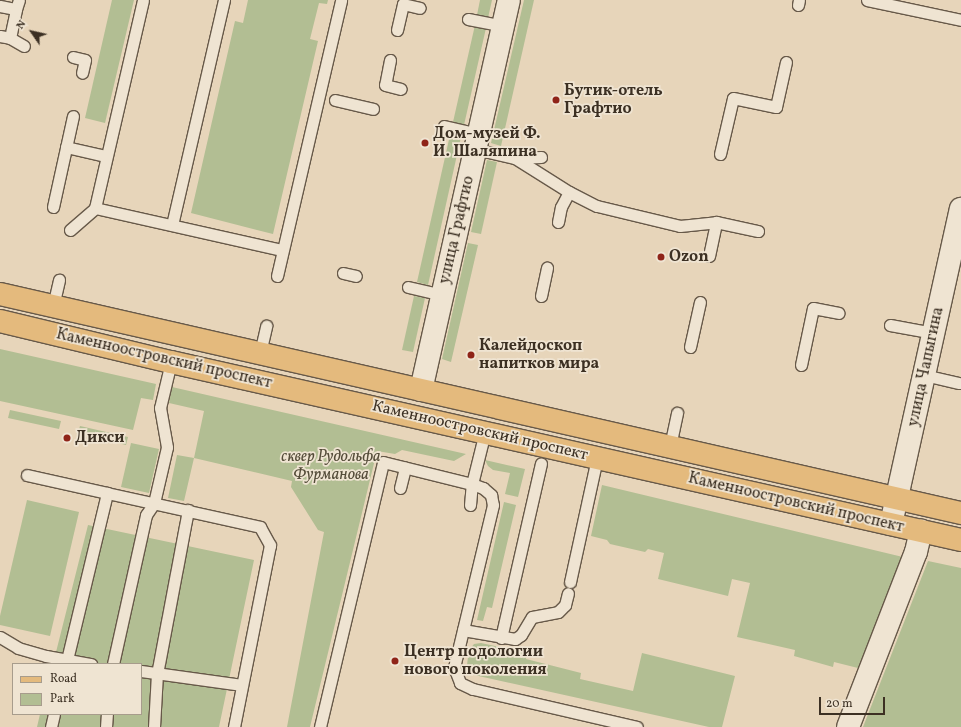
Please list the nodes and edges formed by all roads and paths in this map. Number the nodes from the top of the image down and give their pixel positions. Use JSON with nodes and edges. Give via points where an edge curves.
{"nodes":[{"id":1,"x":143,"y":0,"type":"edge"},
{"id":2,"x":224,"y":0,"type":"edge"},
{"id":3,"x":341,"y":0,"type":"edge"},
{"id":4,"x":509,"y":0,"type":"edge"},
{"id":5,"x":867,"y":0,"type":"edge"},
{"id":6,"x":18,"y":5,"type":"edge"},
{"id":7,"x":0,"y":6,"type":"edge"},
{"id":8,"x":420,"y":8,"type":"dead end"},
{"id":9,"x":468,"y":19,"type":"dead end"},
{"id":10,"x":961,"y":20,"type":"edge"},
{"id":11,"x":503,"y":26,"type":"junction"},
{"id":12,"x":397,"y":30,"type":"dead end"},
{"id":13,"x":5,"y":37,"type":"edge"},
{"id":14,"x":24,"y":46,"type":"dead end"},
{"id":15,"x":73,"y":57,"type":"dead end"},
{"id":16,"x":390,"y":60,"type":"dead end"},
{"id":17,"x":786,"y":62,"type":"dead end"},
{"id":18,"x":82,"y":73,"type":"dead end"},
{"id":19,"x":401,"y":89,"type":"dead end"},
{"id":20,"x":335,"y":100,"type":"dead end"},
{"id":21,"x":373,"y":109,"type":"dead end"},
{"id":22,"x":73,"y":116,"type":"dead end"},
{"id":23,"x":444,"y":126,"type":"dead end"},
{"id":24,"x":477,"y":141,"type":"junction"},
{"id":25,"x":66,"y":148,"type":"junction"},
{"id":26,"x":720,"y":154,"type":"dead end"},
{"id":27,"x":106,"y":156,"type":"junction"},
{"id":28,"x":541,"y":157,"type":"dead end"},
{"id":29,"x":515,"y":158,"type":"junction"},
{"id":30,"x":569,"y":192,"type":"junction"},
{"id":31,"x":53,"y":207,"type":"dead end"},
{"id":32,"x":95,"y":208,"type":"junction"},
{"id":33,"x":961,"y":209,"type":"edge"},
{"id":34,"x":558,"y":222,"type":"dead end"},
{"id":35,"x":716,"y":222,"type":"junction"},
{"id":36,"x":172,"y":225,"type":"junction"},
{"id":37,"x":70,"y":230,"type":"dead end"},
{"id":38,"x":758,"y":231,"type":"dead end"},
{"id":39,"x":282,"y":250,"type":"junction"},
{"id":40,"x":709,"y":256,"type":"dead end"},
{"id":41,"x":547,"y":268,"type":"dead end"},
{"id":42,"x":343,"y":273,"type":"dead end"},
{"id":43,"x":277,"y":276,"type":"dead end"},
{"id":44,"x":356,"y":276,"type":"dead end"},
{"id":45,"x":59,"y":280,"type":"dead end"},
{"id":46,"x":408,"y":287,"type":"dead end"},
{"id":47,"x":0,"y":294,"type":"edge"},
{"id":48,"x":442,"y":295,"type":"junction"},
{"id":49,"x":541,"y":296,"type":"dead end"},
{"id":50,"x":700,"y":302,"type":"dead end"},
{"id":51,"x":53,"y":306,"type":"junction"},
{"id":52,"x":839,"y":313,"type":"dead end"},
{"id":53,"x":0,"y":321,"type":"edge"},
{"id":54,"x":890,"y":324,"type":"dead end"},
{"id":55,"x":266,"y":326,"type":"dead end"},
{"id":56,"x":934,"y":333,"type":"junction"},
{"id":57,"x":690,"y":347,"type":"dead end"},
{"id":58,"x":260,"y":353,"type":"junction"},
{"id":59,"x":171,"y":362,"type":"junction"},
{"id":60,"x":801,"y":365,"type":"dead end"},
{"id":61,"x":924,"y":375,"type":"junction"},
{"id":62,"x":959,"y":383,"type":"dead end"},
{"id":63,"x":421,"y":390,"type":"junction"},
{"id":64,"x":677,"y":413,"type":"dead end"},
{"id":65,"x":485,"y":432,"type":"junction"},
{"id":66,"x":670,"y":446,"type":"junction"},
{"id":67,"x":597,"y":458,"type":"junction"},
{"id":68,"x":541,"y":464,"type":"dead end"},
{"id":69,"x":405,"y":468,"type":"junction"},
{"id":70,"x":27,"y":475,"type":"dead end"},
{"id":71,"x":472,"y":484,"type":"junction"},
{"id":72,"x":400,"y":488,"type":"dead end"},
{"id":73,"x":107,"y":493,"type":"junction"},
{"id":74,"x":897,"y":498,"type":"junction"},
{"id":75,"x":154,"y":503,"type":"junction"},
{"id":76,"x":470,"y":505,"type":"dead end"},
{"id":77,"x":188,"y":510,"type":"junction"},
{"id":78,"x":961,"y":513,"type":"edge"},
{"id":79,"x":891,"y":524,"type":"junction"},
{"id":80,"x":921,"y":531,"type":"junction"},
{"id":81,"x":961,"y":540,"type":"edge"},
{"id":82,"x":570,"y":582,"type":"dead end"},
{"id":83,"x":568,"y":593,"type":"dead end"},
{"id":84,"x":463,"y":630,"type":"junction"},
{"id":85,"x":0,"y":637,"type":"edge"},
{"id":86,"x":501,"y":638,"type":"junction"},
{"id":87,"x":67,"y":662,"type":"edge"},
{"id":88,"x":80,"y":663,"type":"edge"},
{"id":89,"x":113,"y":663,"type":"edge"},
{"id":90,"x":142,"y":672,"type":"edge"},
{"id":91,"x":157,"y":674,"type":"junction"},
{"id":92,"x":242,"y":685,"type":"junction"},
{"id":93,"x":54,"y":715,"type":"edge"},
{"id":94,"x":107,"y":715,"type":"edge"},
{"id":95,"x":51,"y":727,"type":"edge"},
{"id":96,"x":106,"y":727,"type":"edge"},
{"id":97,"x":154,"y":727,"type":"edge"},
{"id":98,"x":234,"y":727,"type":"edge"},
{"id":99,"x":320,"y":727,"type":"edge"},
{"id":100,"x":637,"y":727,"type":"edge"},
{"id":101,"x":848,"y":727,"type":"edge"}],
"edges":[{"from":1,"to":27,"type":"lane"},
{"from":2,"to":36,"type":"lane"},
{"from":3,"to":39,"type":"lane"},
{"from":4,"to":11,"type":"street","name":"улица Графтио"},
{"from":5,"to":10,"type":"lane"},
{"from":6,"to":7,"type":"lane"},
{"from":6,"to":13,"type":"lane"},
{"from":8,"to":12,"type":"lane","via":[[403,4]]},
{"from":9,"to":11,"type":"lane"},
{"from":11,"to":24,"type":"street","name":"улица Графтио"},
{"from":13,"to":14,"type":"lane"},
{"from":15,"to":18,"type":"lane","via":[[85,60]]},
{"from":16,"to":19,"type":"lane","via":[[385,85]]},
{"from":17,"to":26,"type":"lane","via":[[776,107],[733,98]]},
{"from":20,"to":21,"type":"lane"},
{"from":22,"to":25,"type":"lane"},
{"from":23,"to":24,"type":"lane"},
{"from":24,"to":29,"type":"lane"},
{"from":24,"to":48,"type":"street","name":"улица Графтио"},
{"from":25,"to":27,"type":"lane"},
{"from":25,"to":31,"type":"lane"},
{"from":27,"to":32,"type":"lane"},
{"from":28,"to":29,"type":"lane"},
{"from":29,"to":30,"type":"lane"},
{"from":30,"to":34,"type":"lane","via":[[561,207]]},
{"from":30,"to":35,"type":"lane","via":[[597,206],[680,226]]},
{"from":32,"to":36,"type":"lane"},
{"from":32,"to":37,"type":"lane"},
{"from":33,"to":56,"type":"street","name":"улица Чапыгина"},
{"from":35,"to":38,"type":"lane"},
{"from":35,"to":40,"type":"lane"},
{"from":36,"to":39,"type":"lane"},
{"from":39,"to":43,"type":"lane"},
{"from":41,"to":49,"type":"lane"},
{"from":42,"to":44,"type":"lane"},
{"from":45,"to":51,"type":"lane"},
{"from":46,"to":48,"type":"lane"},
{"from":47,"to":51,"type":"main road","name":"Каменноостровский проспект"},
{"from":48,"to":63,"type":"street","name":"улица Графтио"},
{"from":50,"to":57,"type":"lane"},
{"from":51,"to":58,"type":"main road","name":"Каменноостровский проспект"},
{"from":52,"to":60,"type":"lane","via":[[813,308]]},
{"from":53,"to":59,"type":"main road","name":"Каменноостровский проспект"},
{"from":54,"to":56,"type":"lane"},
{"from":55,"to":58,"type":"lane"},
{"from":56,"to":61,"type":"street","name":"улица Чапыгина"},
{"from":58,"to":63,"type":"main road","name":"Каменноостровский проспект"},
{"from":59,"to":65,"type":"main road","name":"Каменноостровский проспект"},
{"from":59,"to":75,"type":"lane","via":[[160,408],[167,447]]},
{"from":61,"to":62,"type":"lane"},
{"from":61,"to":74,"type":"street","name":"улица Чапыгина"},
{"from":63,"to":66,"type":"main road","name":"Каменноостровский проспект"},
{"from":64,"to":66,"type":"lane"},
{"from":65,"to":67,"type":"main road","name":"Каменноостровский проспект"},
{"from":65,"to":71,"type":"lane"},
{"from":66,"to":74,"type":"main road","name":"Каменноостровский проспект"},
{"from":67,"to":79,"type":"main road","name":"Каменноостровский проспект"},
{"from":67,"to":82,"type":"lane"},
{"from":68,"to":86,"type":"lane"},
{"from":69,"to":71,"type":"lane"},
{"from":69,"to":72,"type":"lane"},
{"from":69,"to":99,"type":"lane","via":[[383,462]]},
{"from":70,"to":73,"type":"lane"},
{"from":71,"to":76,"type":"lane"},
{"from":71,"to":84,"type":"lane","via":[[483,488],[491,495],[493,505]]},
{"from":73,"to":75,"type":"lane"},
{"from":73,"to":87,"type":"lane"},
{"from":74,"to":78,"type":"main road","name":"Каменноостровский проспект"},
{"from":74,"to":79,"type":"street","name":"улица Чапыгина"},
{"from":75,"to":77,"type":"lane"},
{"from":75,"to":89,"type":"lane","via":[[146,515]]},
{"from":77,"to":91,"type":"lane"},
{"from":77,"to":92,"type":"lane","via":[[260,527],[270,545]]},
{"from":79,"to":80,"type":"main road","name":"Каменноостровский проспект"},
{"from":80,"to":81,"type":"main road","name":"Каменноостровский проспект"},
{"from":80,"to":101,"type":"street","via":[[916,552]]},
{"from":83,"to":86,"type":"lane","via":[[565,605],[558,612],[532,617],[521,635],[515,639]]},
{"from":84,"to":86,"type":"lane"},
{"from":84,"to":100,"type":"lane","via":[[454,667],[460,683],[474,689]]},
{"from":85,"to":87,"type":"lane","via":[[18,648]]},
{"from":87,"to":88,"type":"lane"},
{"from":90,"to":91,"type":"lane"},
{"from":91,"to":92,"type":"lane"},
{"from":91,"to":97,"type":"lane"},
{"from":92,"to":98,"type":"lane"},
{"from":93,"to":95,"type":"lane"},
{"from":94,"to":96,"type":"lane"}]}
